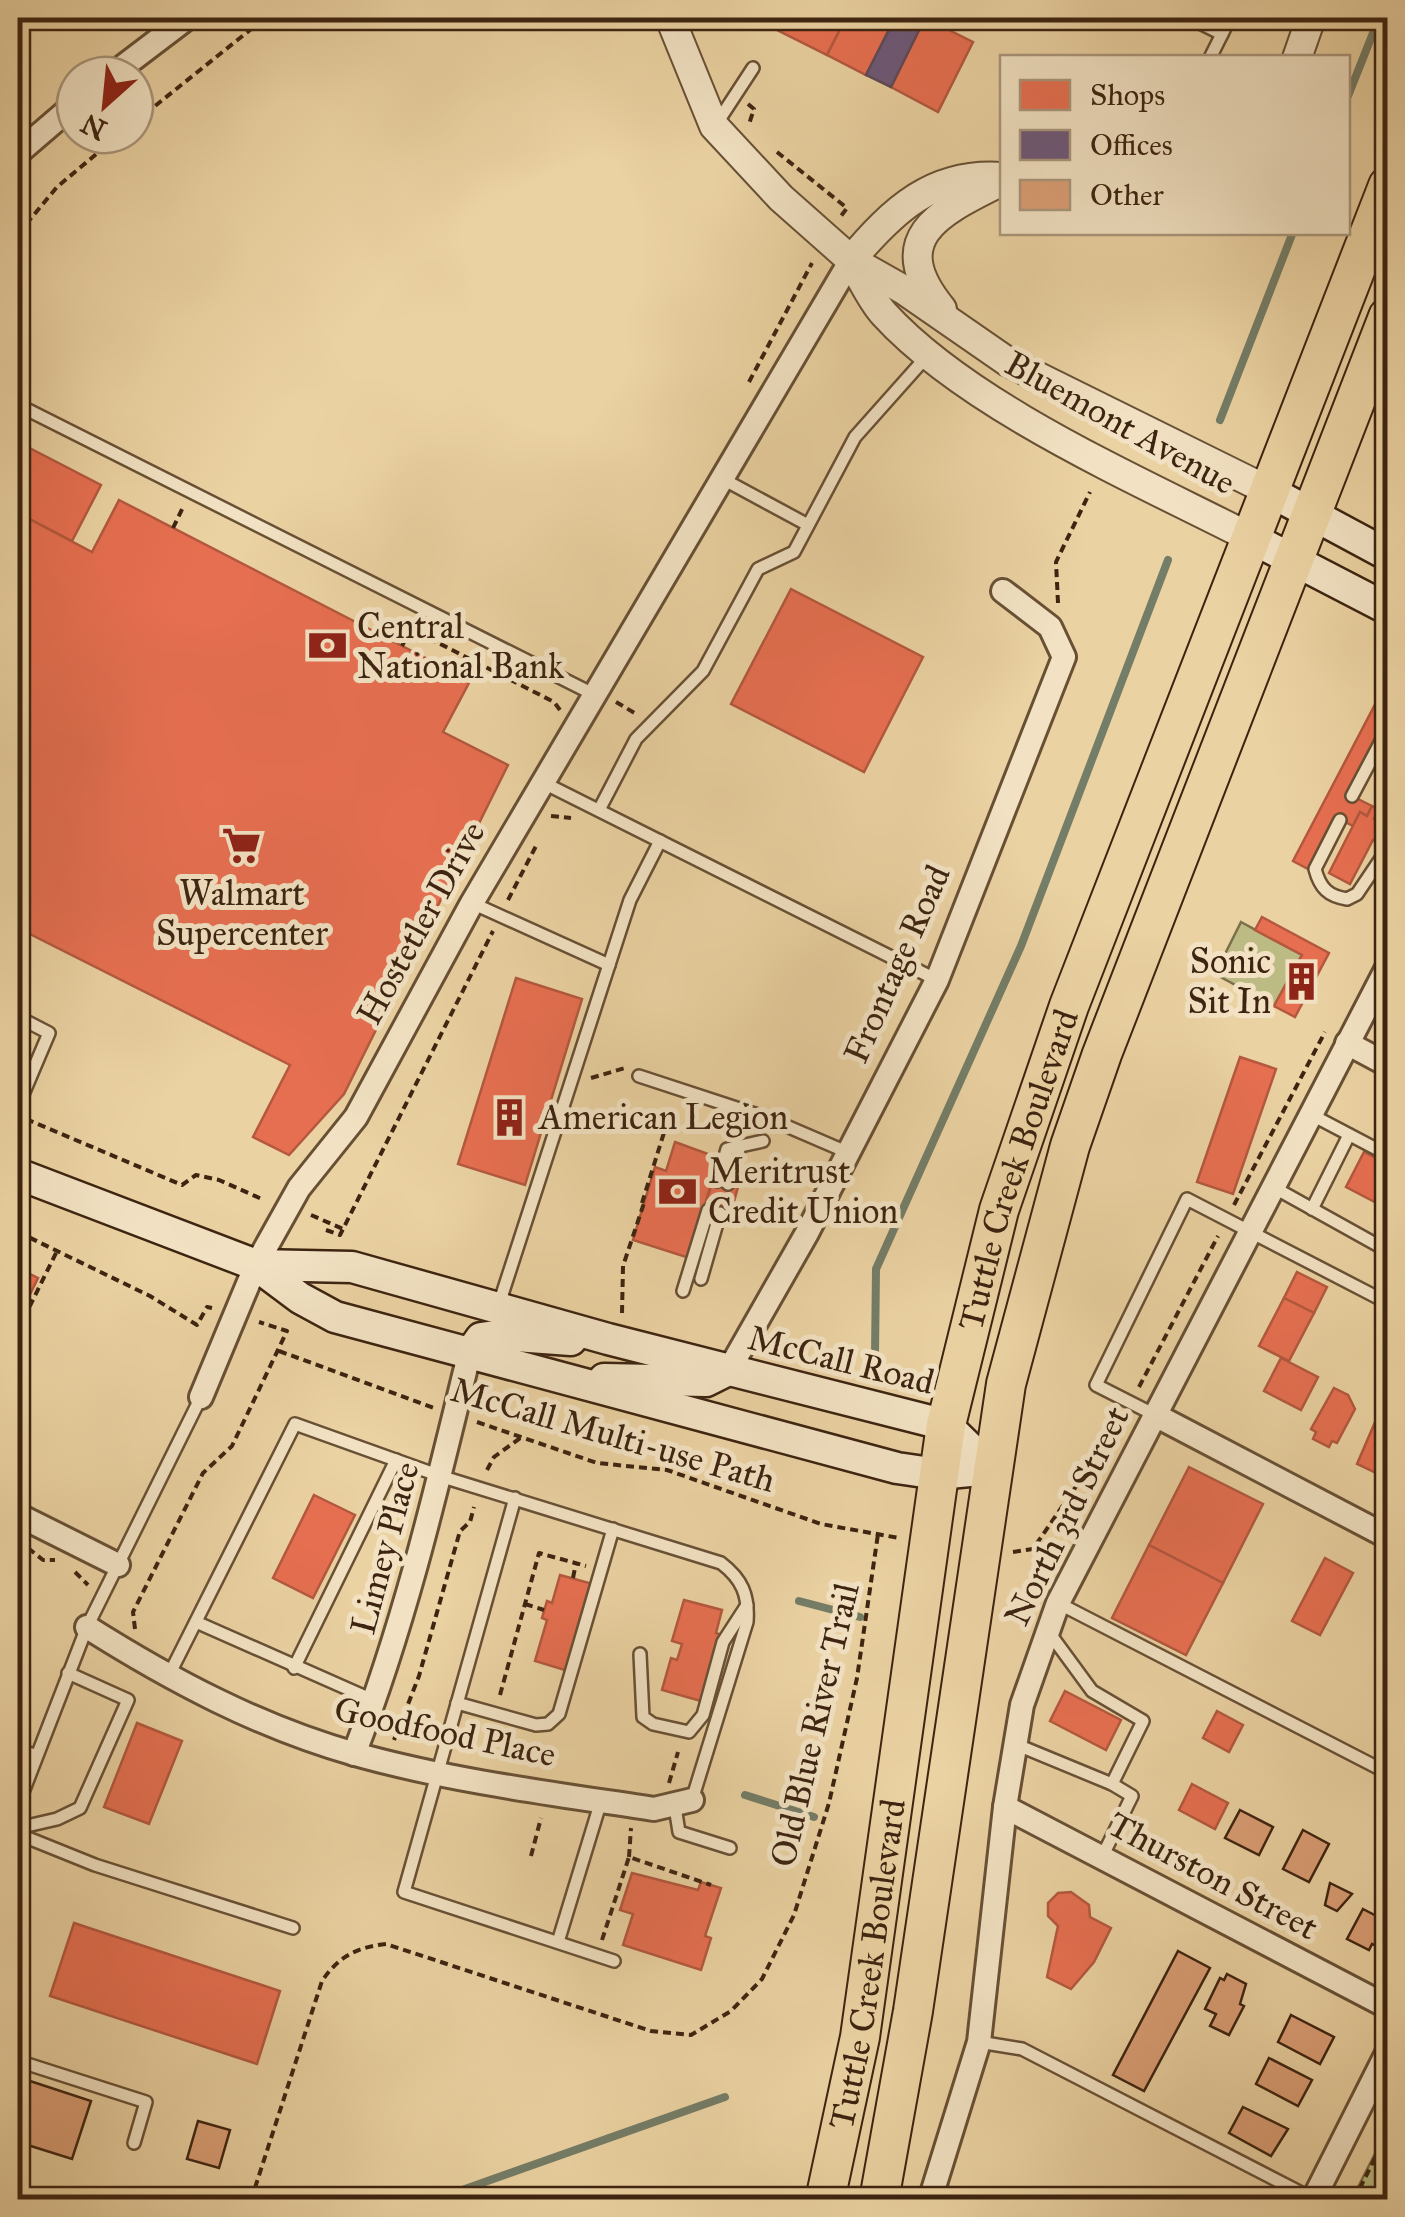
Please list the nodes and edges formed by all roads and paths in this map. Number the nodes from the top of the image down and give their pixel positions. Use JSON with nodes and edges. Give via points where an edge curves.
{"nodes":[{"id":1,"x":187,"y":18,"type":"edge"},
{"id":2,"x":265,"y":18,"type":"edge"},
{"id":3,"x":670,"y":18,"type":"edge"},
{"id":4,"x":1190,"y":18,"type":"edge"},
{"id":5,"x":1230,"y":18,"type":"edge"},
{"id":6,"x":1312,"y":18,"type":"edge"},
{"id":7,"x":1222,"y":34,"type":"junction"},
{"id":8,"x":138,"y":55,"type":"edge"},
{"id":9,"x":1212,"y":55,"type":"edge"},
{"id":10,"x":1298,"y":55,"type":"edge"},
{"id":11,"x":753,"y":68,"type":"dead end"},
{"id":12,"x":737,"y":94,"type":"junction"},
{"id":13,"x":155,"y":106,"type":"edge"},
{"id":14,"x":55,"y":121,"type":"edge"},
{"id":15,"x":714,"y":126,"type":"junction"},
{"id":16,"x":756,"y":134,"type":"dead end"},
{"id":17,"x":769,"y":145,"type":"dead end"},
{"id":18,"x":18,"y":153,"type":"edge"},
{"id":19,"x":94,"y":155,"type":"edge"},
{"id":20,"x":1000,"y":179,"type":"edge"},
{"id":21,"x":1000,"y":180,"type":"edge"},
{"id":22,"x":1388,"y":186,"type":"edge"},
{"id":23,"x":847,"y":208,"type":"dead end"},
{"id":24,"x":18,"y":234,"type":"edge"},
{"id":25,"x":851,"y":260,"type":"junction"},
{"id":26,"x":1388,"y":317,"type":"edge"},
{"id":27,"x":966,"y":337,"type":"junction"},
{"id":28,"x":928,"y":356,"type":"junction"},
{"id":29,"x":18,"y":405,"type":"edge"},
{"id":30,"x":721,"y":478,"type":"junction"},
{"id":31,"x":1268,"y":491,"type":"junction"},
{"id":32,"x":1090,"y":492,"type":"dead end"},
{"id":33,"x":1312,"y":514,"type":"junction"},
{"id":34,"x":808,"y":526,"type":"junction"},
{"id":35,"x":1251,"y":538,"type":"junction"},
{"id":36,"x":1388,"y":555,"type":"edge"},
{"id":37,"x":1295,"y":561,"type":"junction"},
{"id":38,"x":1004,"y":590,"type":"dead end"},
{"id":39,"x":1388,"y":610,"type":"edge"},
{"id":40,"x":1047,"y":625,"type":"junction"},
{"id":41,"x":402,"y":646,"type":"dead end"},
{"id":42,"x":593,"y":694,"type":"junction"},
{"id":43,"x":563,"y":715,"type":"dead end"},
{"id":44,"x":657,"y":718,"type":"junction"},
{"id":45,"x":1388,"y":728,"type":"edge"},
{"id":46,"x":544,"y":783,"type":"junction"},
{"id":47,"x":1352,"y":796,"type":"dead end"},
{"id":48,"x":600,"y":810,"type":"junction"},
{"id":49,"x":1340,"y":820,"type":"dead end"},
{"id":50,"x":542,"y":832,"type":"dead end"},
{"id":51,"x":660,"y":841,"type":"junction"},
{"id":52,"x":1388,"y":848,"type":"edge"},
{"id":53,"x":472,"y":903,"type":"junction"},
{"id":54,"x":500,"y":915,"type":"junction"},
{"id":55,"x":609,"y":965,"type":"junction"},
{"id":56,"x":1388,"y":966,"type":"edge"},
{"id":57,"x":880,"y":973,"type":"dead end"},
{"id":58,"x":936,"y":980,"type":"junction"},
{"id":59,"x":898,"y":990,"type":"dead end"},
{"id":60,"x":18,"y":1017,"type":"edge"},
{"id":61,"x":1347,"y":1043,"type":"junction"},
{"id":62,"x":1388,"y":1064,"type":"edge"},
{"id":63,"x":626,"y":1068,"type":"dead end"},
{"id":64,"x":574,"y":1074,"type":"junction"},
{"id":65,"x":639,"y":1076,"type":"dead end"},
{"id":66,"x":677,"y":1089,"type":"junction"},
{"id":67,"x":18,"y":1106,"type":"edge"},
{"id":68,"x":1310,"y":1114,"type":"junction"},
{"id":69,"x":18,"y":1115,"type":"edge"},
{"id":70,"x":1350,"y":1135,"type":"junction"},
{"id":71,"x":762,"y":1140,"type":"dead end"},
{"id":72,"x":849,"y":1153,"type":"junction"},
{"id":73,"x":1388,"y":1155,"type":"edge"},
{"id":74,"x":18,"y":1174,"type":"edge"},
{"id":75,"x":723,"y":1183,"type":"dead end"},
{"id":76,"x":1273,"y":1187,"type":"junction"},
{"id":77,"x":288,"y":1208,"type":"junction"},
{"id":78,"x":1312,"y":1209,"type":"junction"},
{"id":79,"x":343,"y":1229,"type":"junction"},
{"id":80,"x":326,"y":1230,"type":"dead end"},
{"id":81,"x":1250,"y":1231,"type":"junction"},
{"id":82,"x":18,"y":1232,"type":"edge"},
{"id":83,"x":58,"y":1249,"type":"junction"},
{"id":84,"x":1388,"y":1250,"type":"edge"},
{"id":85,"x":256,"y":1265,"type":"junction"},
{"id":86,"x":701,"y":1279,"type":"dead end"},
{"id":87,"x":41,"y":1282,"type":"junction"},
{"id":88,"x":34,"y":1286,"type":"dead end"},
{"id":89,"x":683,"y":1292,"type":"dead end"},
{"id":90,"x":1388,"y":1303,"type":"edge"},
{"id":91,"x":207,"y":1307,"type":"dead end"},
{"id":92,"x":498,"y":1308,"type":"junction"},
{"id":93,"x":615,"y":1326,"type":"junction"},
{"id":94,"x":18,"y":1330,"type":"edge"},
{"id":95,"x":287,"y":1331,"type":"dead end"},
{"id":96,"x":469,"y":1356,"type":"junction"},
{"id":97,"x":728,"y":1370,"type":"junction"},
{"id":98,"x":572,"y":1380,"type":"junction"},
{"id":99,"x":201,"y":1397,"type":"joint"},
{"id":100,"x":1155,"y":1415,"type":"junction"},
{"id":101,"x":455,"y":1416,"type":"junction"},
{"id":102,"x":946,"y":1425,"type":"junction"},
{"id":103,"x":523,"y":1436,"type":"junction"},
{"id":104,"x":396,"y":1460,"type":"junction"},
{"id":105,"x":991,"y":1469,"type":"junction"},
{"id":106,"x":938,"y":1474,"type":"junction"},
{"id":107,"x":443,"y":1476,"type":"junction"},
{"id":108,"x":480,"y":1488,"type":"junction"},
{"id":109,"x":515,"y":1498,"type":"junction"},
{"id":110,"x":19,"y":1527,"type":"edge"},
{"id":111,"x":614,"y":1529,"type":"junction"},
{"id":112,"x":878,"y":1534,"type":"joint"},
{"id":113,"x":1388,"y":1537,"type":"edge"},
{"id":114,"x":55,"y":1560,"type":"dead end"},
{"id":115,"x":576,"y":1563,"type":"junction"},
{"id":116,"x":72,"y":1568,"type":"dead end"},
{"id":117,"x":601,"y":1570,"type":"junction"},
{"id":118,"x":113,"y":1575,"type":"junction"},
{"id":119,"x":572,"y":1578,"type":"dead end"},
{"id":120,"x":748,"y":1602,"type":"junction"},
{"id":121,"x":1058,"y":1603,"type":"junction"},
{"id":122,"x":525,"y":1604,"type":"junction"},
{"id":123,"x":544,"y":1610,"type":"dead end"},
{"id":124,"x":196,"y":1622,"type":"junction"},
{"id":125,"x":87,"y":1627,"type":"junction"},
{"id":126,"x":1048,"y":1631,"type":"junction"},
{"id":127,"x":640,"y":1654,"type":"dead end"},
{"id":128,"x":294,"y":1668,"type":"junction"},
{"id":129,"x":68,"y":1673,"type":"junction"},
{"id":130,"x":168,"y":1678,"type":"junction"},
{"id":131,"x":374,"y":1701,"type":"junction"},
{"id":132,"x":456,"y":1704,"type":"junction"},
{"id":133,"x":495,"y":1714,"type":"junction"},
{"id":134,"x":394,"y":1740,"type":"dead end"},
{"id":135,"x":1015,"y":1744,"type":"junction"},
{"id":136,"x":18,"y":1750,"type":"edge"},
{"id":137,"x":354,"y":1754,"type":"junction"},
{"id":138,"x":36,"y":1755,"type":"junction"},
{"id":139,"x":437,"y":1772,"type":"junction"},
{"id":140,"x":1388,"y":1773,"type":"edge"},
{"id":141,"x":1112,"y":1784,"type":"junction"},
{"id":142,"x":601,"y":1800,"type":"junction"},
{"id":143,"x":684,"y":1804,"type":"junction"},
{"id":144,"x":18,"y":1805,"type":"edge"},
{"id":145,"x":1005,"y":1807,"type":"junction"},
{"id":146,"x":18,"y":1831,"type":"edge"},
{"id":147,"x":730,"y":1848,"type":"dead end"},
{"id":148,"x":1102,"y":1857,"type":"junction"},
{"id":149,"x":711,"y":1885,"type":"dead end"},
{"id":150,"x":293,"y":1928,"type":"dead end"},
{"id":151,"x":558,"y":1942,"type":"junction"},
{"id":152,"x":601,"y":1943,"type":"dead end"},
{"id":153,"x":614,"y":1961,"type":"dead end"},
{"id":154,"x":1388,"y":2007,"type":"edge"},
{"id":155,"x":978,"y":2042,"type":"junction"},
{"id":156,"x":1388,"y":2051,"type":"edge"},
{"id":157,"x":18,"y":2060,"type":"edge"},
{"id":158,"x":1388,"y":2134,"type":"edge"},
{"id":159,"x":134,"y":2143,"type":"dead end"},
{"id":160,"x":1374,"y":2160,"type":"junction"},
{"id":161,"x":1388,"y":2178,"type":"edge"},
{"id":162,"x":1313,"y":2199,"type":"edge"},
{"id":163,"x":251,"y":2200,"type":"edge"},
{"id":164,"x":824,"y":2200,"type":"edge"},
{"id":165,"x":880,"y":2200,"type":"edge"},
{"id":166,"x":930,"y":2200,"type":"edge"},
{"id":167,"x":1354,"y":2200,"type":"edge"}],
"edges":[{"from":1,"to":8,"type":"street"},
{"from":2,"to":13,"type":"path"},
{"from":3,"to":15,"type":"street","name":"Bluemont Avenue"},
{"from":4,"to":7,"type":"lane"},
{"from":5,"to":7,"type":"lane"},
{"from":6,"to":10,"type":"street"},
{"from":7,"to":9,"type":"lane"},
{"from":11,"to":12,"type":"lane"},
{"from":12,"to":15,"type":"lane"},
{"from":12,"to":16,"type":"path","via":[[754,109],[747,122]]},
{"from":14,"to":18,"type":"street"},
{"from":15,"to":25,"type":"street","name":"Bluemont Avenue","via":[[780,198]]},
{"from":17,"to":23,"type":"path"},
{"from":19,"to":24,"type":"path","via":[[56,186]]},
{"from":20,"to":25,"type":"street","name":"Hostetler Drive","via":[[975,176],[932,186],[889,214]]},
{"from":21,"to":27,"type":"street","via":[[927,226],[917,247],[919,273]]},
{"from":22,"to":31,"type":"highway","name":"Tuttle Creek Boulevard"},
{"from":25,"to":27,"type":"street","name":"Bluemont Avenue"},
{"from":25,"to":28,"type":"street","name":"Bluemont Avenue","via":[[882,312]]},
{"from":25,"to":30,"type":"street","name":"Hostetler Drive"},
{"from":26,"to":33,"type":"highway","name":"Tuttle Creek Boulevard"},
{"from":27,"to":31,"type":"street","name":"Bluemont Avenue"},
{"from":28,"to":34,"type":"lane","via":[[855,437]]},
{"from":28,"to":35,"type":"street","name":"Bluemont Avenue","via":[[1083,452]]},
{"from":29,"to":42,"type":"lane"},
{"from":30,"to":34,"type":"lane"},
{"from":30,"to":42,"type":"street","name":"Hostetler Drive"},
{"from":31,"to":33,"type":"main road","name":"Bluemont Avenue"},
{"from":31,"to":35,"type":"highway","name":"Tuttle Creek Boulevard"},
{"from":32,"to":40,"type":"path","via":[[1056,562],[1059,598]]},
{"from":33,"to":36,"type":"main road","name":"Bluemont Avenue"},
{"from":33,"to":37,"type":"highway","name":"Tuttle Creek Boulevard"},
{"from":34,"to":44,"type":"lane","via":[[794,552],[758,569],[703,671]]},
{"from":35,"to":37,"type":"main road","name":"Bluemont Avenue"},
{"from":35,"to":102,"type":"highway","name":"Tuttle Creek Boulevard","via":[[1031,1110]]},
{"from":37,"to":39,"type":"main road","name":"Bluemont Avenue"},
{"from":37,"to":105,"type":"highway","name":"Tuttle Creek Boulevard","via":[[1070,1146],[1024,1306]]},
{"from":38,"to":40,"type":"street"},
{"from":40,"to":58,"type":"street","name":"Frontage Road","via":[[1064,656]]},
{"from":41,"to":43,"type":"path","via":[[410,629],[554,702]]},
{"from":42,"to":44,"type":"path"},
{"from":42,"to":46,"type":"street","name":"Hostetler Drive"},
{"from":44,"to":48,"type":"lane","via":[[636,740]]},
{"from":45,"to":47,"type":"lane"},
{"from":46,"to":48,"type":"lane"},
{"from":46,"to":53,"type":"street","name":"Hostetler Drive","via":[[540,811]]},
{"from":48,"to":51,"type":"lane"},
{"from":49,"to":52,"type":"lane","via":[[1315,869],[1331,896],[1348,900],[1357,894]]},
{"from":50,"to":54,"type":"path"},
{"from":51,"to":55,"type":"lane","via":[[630,900]]},
{"from":51,"to":58,"type":"lane"},
{"from":53,"to":54,"type":"lane"},
{"from":53,"to":77,"type":"street","name":"Hostetler Drive","via":[[356,1117]]},
{"from":54,"to":55,"type":"lane"},
{"from":54,"to":79,"type":"path"},
{"from":55,"to":64,"type":"lane"},
{"from":56,"to":61,"type":"street","name":"North 3rd Street"},
{"from":57,"to":59,"type":"path"},
{"from":58,"to":72,"type":"street","name":"Frontage Road"},
{"from":60,"to":67,"type":"lane","via":[[49,1034]]},
{"from":61,"to":62,"type":"street"},
{"from":61,"to":68,"type":"street","name":"North 3rd Street"},
{"from":63,"to":64,"type":"path","via":[[589,1079]]},
{"from":64,"to":92,"type":"lane"},
{"from":65,"to":66,"type":"lane"},
{"from":66,"to":72,"type":"lane","via":[[770,1118]]},
{"from":66,"to":93,"type":"path","via":[[623,1266]]},
{"from":68,"to":70,"type":"lane"},
{"from":68,"to":76,"type":"street","name":"North 3rd Street"},
{"from":69,"to":77,"type":"path","via":[[182,1185],[196,1175]]},
{"from":70,"to":73,"type":"lane"},
{"from":70,"to":78,"type":"lane"},
{"from":71,"to":75,"type":"lane","via":[[727,1149]]},
{"from":72,"to":97,"type":"street","name":"Frontage Road"},
{"from":74,"to":85,"type":"main road","name":"McCall Road"},
{"from":76,"to":78,"type":"lane"},
{"from":76,"to":81,"type":"street","name":"North 3rd Street"},
{"from":77,"to":79,"type":"path"},
{"from":77,"to":85,"type":"street","name":"Hostetler Drive"},
{"from":78,"to":84,"type":"lane"},
{"from":79,"to":80,"type":"path","via":[[340,1235]]},
{"from":81,"to":90,"type":"lane"},
{"from":81,"to":100,"type":"street","name":"North 3rd Street"},
{"from":81,"to":100,"type":"lane","via":[[1187,1198],[1096,1385]]},
{"from":82,"to":83,"type":"path"},
{"from":83,"to":87,"type":"path"},
{"from":83,"to":91,"type":"path","via":[[197,1325]]},
{"from":85,"to":92,"type":"main road","name":"McCall Road","via":[[352,1267]]},
{"from":85,"to":96,"type":"main road","name":"McCall Road","via":[[335,1317]]},
{"from":85,"to":99,"type":"street","name":"Hostetler Drive"},
{"from":86,"to":89,"type":"lane","via":[[714,1211]]},
{"from":87,"to":88,"type":"path"},
{"from":87,"to":94,"type":"path"},
{"from":92,"to":93,"type":"main road","name":"McCall Road"},
{"from":93,"to":96,"type":"main road","via":[[537,1340],[481,1338]]},
{"from":93,"to":97,"type":"main road","name":"McCall Road"},
{"from":95,"to":101,"type":"path","name":"McCall Multi-use Path","via":[[280,1351]]},
{"from":96,"to":98,"type":"main road","name":"McCall Road"},
{"from":96,"to":101,"type":"street","name":"Limey Place"},
{"from":97,"to":98,"type":"main road","via":[[686,1382]]},
{"from":97,"to":102,"type":"main road","name":"McCall Road"},
{"from":98,"to":106,"type":"main road","name":"McCall Road"},
{"from":99,"to":118,"type":"lane","name":"Hostetler Drive"},
{"from":100,"to":113,"type":"street"},
{"from":100,"to":121,"type":"street","name":"North 3rd Street"},
{"from":101,"to":103,"type":"path","name":"McCall Multi-use Path"},
{"from":101,"to":107,"type":"street","name":"Limey Place"},
{"from":102,"to":105,"type":"main road","name":"McCall Road"},
{"from":102,"to":106,"type":"highway","name":"Tuttle Creek Boulevard"},
{"from":103,"to":108,"type":"path","via":[[494,1457]]},
{"from":103,"to":112,"type":"path","name":"McCall Multi-use Path","via":[[598,1463],[666,1470],[821,1524]]},
{"from":104,"to":107,"type":"lane"},
{"from":104,"to":124,"type":"lane","via":[[296,1424]]},
{"from":104,"to":128,"type":"lane"},
{"from":105,"to":106,"type":"main road","name":"McCall Road"},
{"from":105,"to":165,"type":"highway","name":"Tuttle Creek Boulevard"},
{"from":106,"to":164,"type":"highway","name":"Tuttle Creek Boulevard","via":[[863,2018]]},
{"from":107,"to":108,"type":"lane"},
{"from":107,"to":131,"type":"street","name":"Limey Place"},
{"from":108,"to":109,"type":"lane"},
{"from":108,"to":134,"type":"path","via":[[470,1522],[460,1530]]},
{"from":109,"to":111,"type":"lane"},
{"from":109,"to":132,"type":"lane"},
{"from":110,"to":114,"type":"path","via":[[43,1560]]},
{"from":110,"to":118,"type":"street"},
{"from":111,"to":117,"type":"lane"},
{"from":111,"to":120,"type":"lane","via":[[721,1562],[739,1576]]},
{"from":112,"to":163,"type":"path","name":"Old Blue River Trail","via":[[829,1804],[794,1915],[762,1979],[732,2012],[692,2035],[650,2031],[386,1944],[362,1946],[322,1981]]},
{"from":115,"to":117,"type":"path"},
{"from":115,"to":119,"type":"path"},
{"from":115,"to":122,"type":"path","via":[[539,1553]]},
{"from":116,"to":118,"type":"path","via":[[84,1585]]},
{"from":117,"to":133,"type":"lane","via":[[559,1714],[536,1725]]},
{"from":118,"to":125,"type":"lane","name":"Hostetler Drive"},
{"from":120,"to":127,"type":"lane","via":[[723,1642],[703,1716],[690,1732],[642,1717]]},
{"from":120,"to":143,"type":"lane","via":[[706,1758]]},
{"from":121,"to":126,"type":"street","name":"North 3rd Street"},
{"from":121,"to":140,"type":"lane"},
{"from":122,"to":123,"type":"path"},
{"from":122,"to":133,"type":"path"},
{"from":124,"to":128,"type":"lane"},
{"from":124,"to":130,"type":"lane"},
{"from":125,"to":129,"type":"lane","name":"Hostetler Drive"},
{"from":125,"to":130,"type":"street","name":"Goodfood Place"},
{"from":126,"to":135,"type":"street","name":"North 3rd Street"},
{"from":126,"to":141,"type":"lane","via":[[1092,1691],[1144,1720]]},
{"from":128,"to":131,"type":"lane"},
{"from":129,"to":138,"type":"lane","name":"Hostetler Drive"},
{"from":129,"to":146,"type":"lane","via":[[128,1700],[80,1808]]},
{"from":130,"to":137,"type":"street","name":"Goodfood Place"},
{"from":131,"to":137,"type":"street","name":"Limey Place"},
{"from":132,"to":133,"type":"lane"},
{"from":132,"to":139,"type":"lane"},
{"from":135,"to":141,"type":"lane"},
{"from":135,"to":145,"type":"street","name":"North 3rd Street"},
{"from":136,"to":138,"type":"lane"},
{"from":137,"to":139,"type":"street","name":"Goodfood Place"},
{"from":138,"to":144,"type":"lane","name":"Hostetler Drive"},
{"from":139,"to":142,"type":"street","name":"Goodfood Place"},
{"from":139,"to":151,"type":"lane","via":[[404,1892]]},
{"from":141,"to":148,"type":"lane","via":[[1132,1796]]},
{"from":142,"to":143,"type":"street","name":"Goodfood Place"},
{"from":142,"to":151,"type":"lane"},
{"from":143,"to":147,"type":"lane","via":[[678,1832]]},
{"from":145,"to":148,"type":"street","name":"Thurston Street"},
{"from":145,"to":155,"type":"street","name":"North 3rd Street"},
{"from":146,"to":150,"type":"lane","via":[[96,1865]]},
{"from":148,"to":154,"type":"street","name":"Thurston Street"},
{"from":149,"to":152,"type":"path","via":[[629,1857]]},
{"from":151,"to":153,"type":"lane"},
{"from":155,"to":162,"type":"lane","via":[[1022,2049]]},
{"from":155,"to":166,"type":"street","name":"North 3rd Street"},
{"from":156,"to":162,"type":"street"},
{"from":157,"to":159,"type":"lane","via":[[146,2102]]},
{"from":158,"to":160,"type":"path"},
{"from":160,"to":161,"type":"path"},
{"from":160,"to":167,"type":"path"}]}
